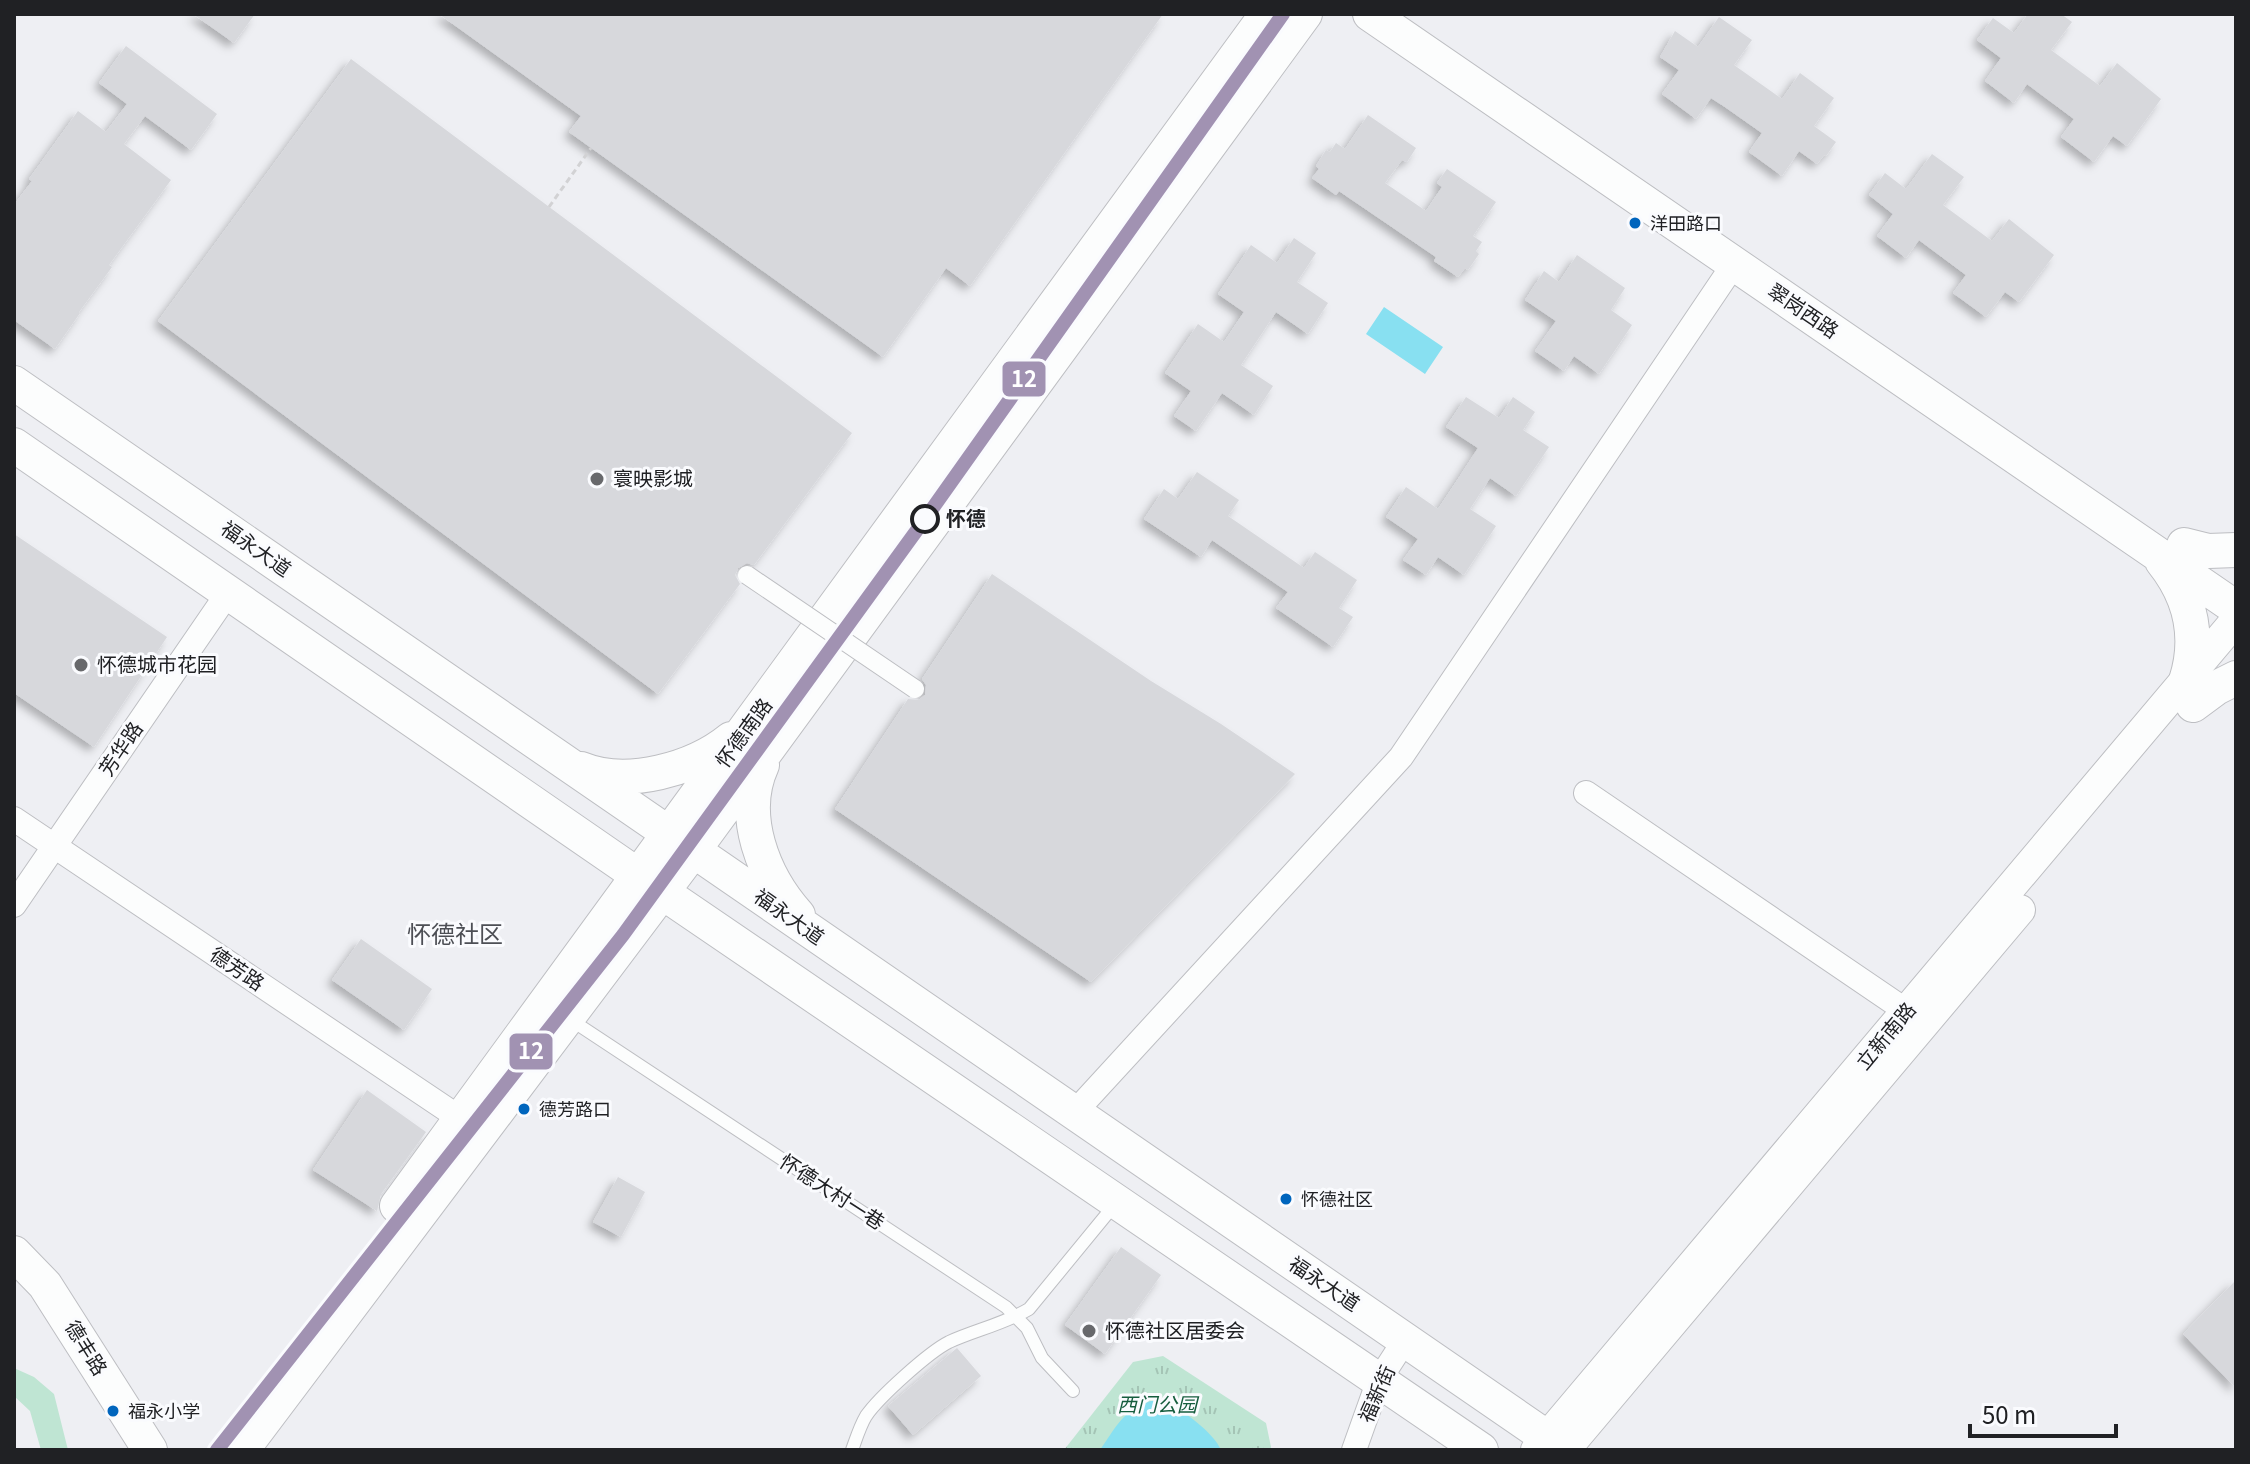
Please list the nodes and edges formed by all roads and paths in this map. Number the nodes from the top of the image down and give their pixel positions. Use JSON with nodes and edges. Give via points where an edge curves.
{"nodes":[{"id":1,"x":1267,"y":14,"type":"edge"},
{"id":2,"x":1305,"y":14,"type":"edge"},
{"id":3,"x":1370,"y":14,"type":"edge"},
{"id":4,"x":1407,"y":14,"type":"edge"},
{"id":5,"x":591,"y":148,"type":"dead end"},
{"id":6,"x":549,"y":207,"type":"dead end"},
{"id":7,"x":1734,"y":264,"type":"junction"},
{"id":8,"x":14,"y":383,"type":"edge"},
{"id":9,"x":14,"y":445,"type":"edge"},
{"id":10,"x":2169,"y":548,"type":"junction"},
{"id":11,"x":2236,"y":550,"type":"edge"},
{"id":12,"x":747,"y":575,"type":"dead end"},
{"id":13,"x":2236,"y":580,"type":"edge"},
{"id":14,"x":228,"y":593,"type":"junction"},
{"id":15,"x":2236,"y":608,"type":"edge"},
{"id":16,"x":2236,"y":620,"type":"edge"},
{"id":17,"x":2236,"y":653,"type":"edge"},
{"id":18,"x":2236,"y":678,"type":"edge"},
{"id":19,"x":915,"y":689,"type":"dead end"},
{"id":20,"x":2189,"y":693,"type":"junction"},
{"id":21,"x":761,"y":733,"type":"junction"},
{"id":22,"x":563,"y":761,"type":"junction"},
{"id":23,"x":1586,"y":793,"type":"dead end"},
{"id":24,"x":14,"y":819,"type":"edge"},
{"id":25,"x":681,"y":843,"type":"junction"},
{"id":26,"x":54,"y":846,"type":"junction"},
{"id":27,"x":651,"y":884,"type":"junction"},
{"id":28,"x":14,"y":905,"type":"edge"},
{"id":29,"x":817,"y":936,"type":"junction"},
{"id":30,"x":1916,"y":1017,"type":"junction"},
{"id":31,"x":567,"y":1018,"type":"junction"},
{"id":32,"x":1074,"y":1113,"type":"junction"},
{"id":33,"x":461,"y":1119,"type":"junction"},
{"id":34,"x":1117,"y":1202,"type":"junction"},
{"id":35,"x":14,"y":1253,"type":"edge"},
{"id":36,"x":1017,"y":1316,"type":"junction"},
{"id":37,"x":1405,"y":1340,"type":"junction"},
{"id":38,"x":1379,"y":1380,"type":"junction"},
{"id":39,"x":1073,"y":1391,"type":"dead end"},
{"id":40,"x":1553,"y":1447,"type":"edge"},
{"id":41,"x":150,"y":1450,"type":"edge"},
{"id":42,"x":218,"y":1450,"type":"edge"},
{"id":43,"x":242,"y":1450,"type":"edge"},
{"id":44,"x":852,"y":1450,"type":"edge"},
{"id":45,"x":1354,"y":1450,"type":"edge"},
{"id":46,"x":1481,"y":1450,"type":"edge"}],
"edges":[{"from":1,"to":21,"type":"main road","name":"怀德南路"},
{"from":2,"to":21,"type":"main road","name":"怀德南路"},
{"from":3,"to":7,"type":"main road","name":"翠岗西路"},
{"from":4,"to":10,"type":"main road","name":"翠岗西路"},
{"from":5,"to":6,"type":"path"},
{"from":7,"to":10,"type":"main road","name":"翠岗西路"},
{"from":7,"to":32,"type":"street","via":[[1401,757]]},
{"from":8,"to":22,"type":"main road","name":"福永大道"},
{"from":9,"to":14,"type":"main road"},
{"from":10,"to":11,"type":"main road"},
{"from":10,"to":13,"type":"main road","name":"翠岗西路"},
{"from":10,"to":15,"type":"main road","name":"翠岗西路"},
{"from":10,"to":20,"type":"main road","via":[[2170,571],[2190,616],[2193,637]]},
{"from":12,"to":19,"type":"street","bridge":true},
{"from":14,"to":26,"type":"street","name":"芳华路"},
{"from":14,"to":27,"type":"main road"},
{"from":16,"to":20,"type":"street","name":"立新南路"},
{"from":17,"to":20,"type":"street","name":"立新南路"},
{"from":18,"to":20,"type":"main road"},
{"from":20,"to":30,"type":"street","name":"立新南路"},
{"from":21,"to":22,"type":"main road","via":[[657,774],[608,776]]},
{"from":21,"to":25,"type":"main road","name":"怀德南路"},
{"from":21,"to":29,"type":"main road","via":[[753,800],[758,845],[791,907]]},
{"from":22,"to":25,"type":"main road","name":"福永大道"},
{"from":23,"to":30,"type":"street"},
{"from":24,"to":26,"type":"street","name":"德芳路"},
{"from":25,"to":27,"type":"main road","name":"怀德南路"},
{"from":25,"to":29,"type":"main road","name":"福永大道"},
{"from":26,"to":28,"type":"street","name":"芳华路"},
{"from":26,"to":33,"type":"street","name":"德芳路"},
{"from":27,"to":31,"type":"main road","name":"怀德南路"},
{"from":27,"to":33,"type":"main road","name":"怀德南路"},
{"from":27,"to":34,"type":"main road"},
{"from":29,"to":32,"type":"main road","name":"福永大道"},
{"from":30,"to":40,"type":"street","name":"立新南路"},
{"from":31,"to":36,"type":"lane","name":"怀德大村一巷"},
{"from":31,"to":43,"type":"main road","name":"怀德南路"},
{"from":32,"to":37,"type":"main road","name":"福永大道"},
{"from":33,"to":42,"type":"main road","name":"怀德南路"},
{"from":34,"to":36,"type":"lane","via":[[1039,1298]]},
{"from":34,"to":38,"type":"main road"},
{"from":35,"to":41,"type":"main road","name":"德丰路","via":[[45,1285]]},
{"from":36,"to":39,"type":"lane","name":"怀德大村一巷","via":[[1042,1358]]},
{"from":36,"to":44,"type":"lane","via":[[937,1349],[884,1395],[866,1417]]},
{"from":37,"to":38,"type":"street","name":"福新街"},
{"from":37,"to":40,"type":"main road","name":"福永大道"},
{"from":38,"to":45,"type":"street","name":"福新街"},
{"from":38,"to":46,"type":"main road"}]}
